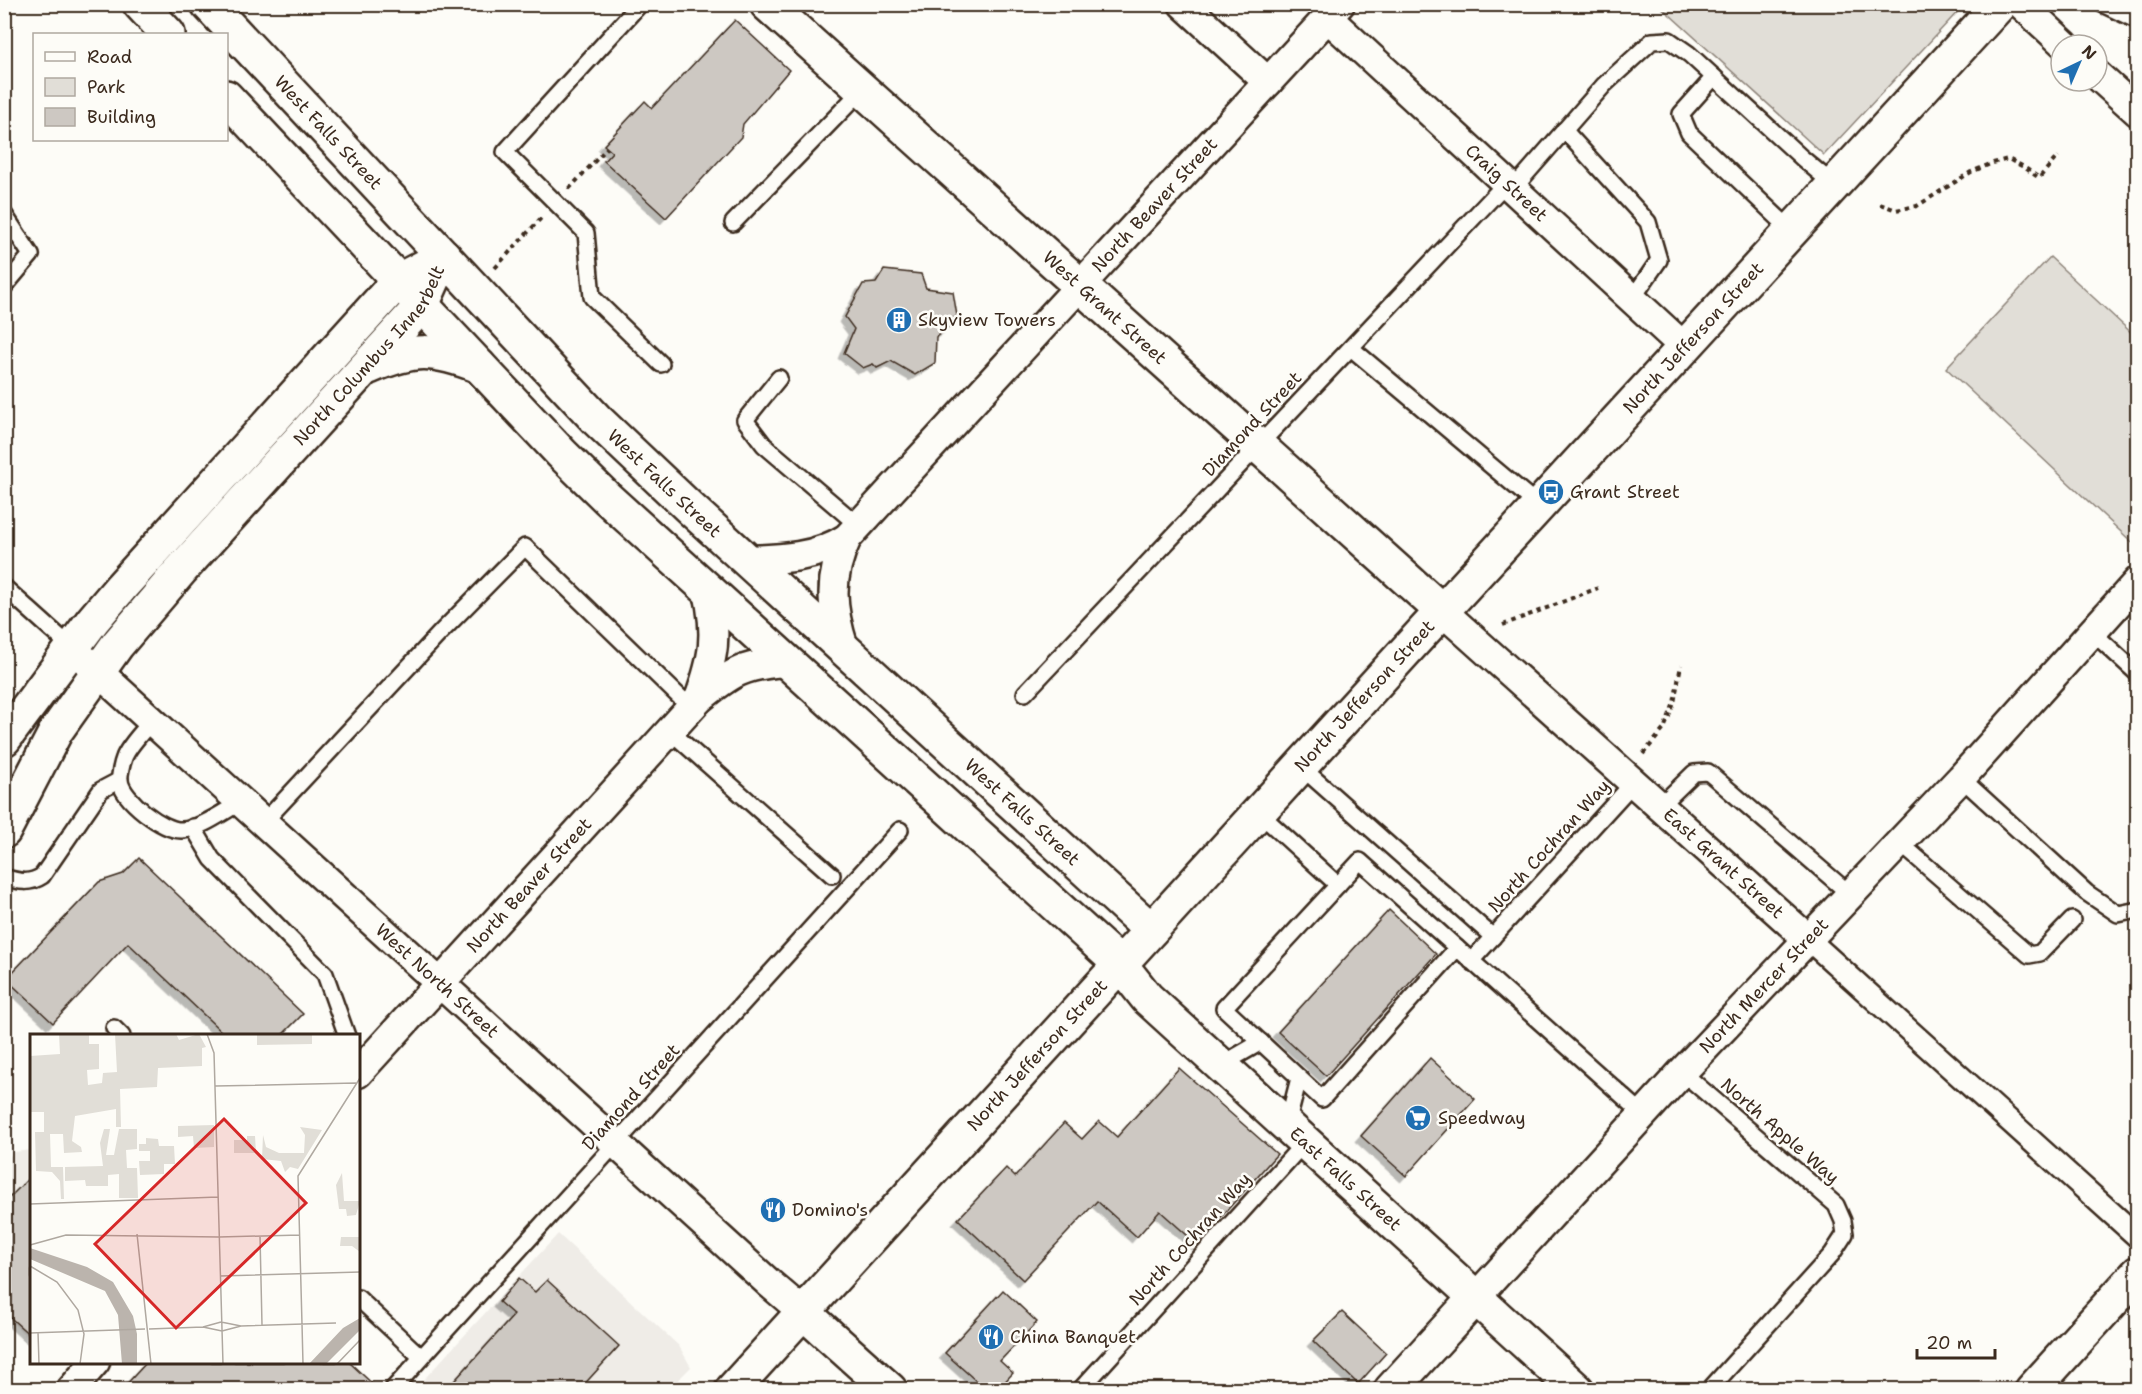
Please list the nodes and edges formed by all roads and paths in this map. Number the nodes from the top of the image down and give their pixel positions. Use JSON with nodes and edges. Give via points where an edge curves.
{"nodes":[{"id":1,"x":140,"y":4,"type":"edge"},
{"id":2,"x":208,"y":4,"type":"edge"},
{"id":3,"x":640,"y":4,"type":"edge"},
{"id":4,"x":767,"y":4,"type":"edge"},
{"id":5,"x":1183,"y":4,"type":"edge"},
{"id":6,"x":2000,"y":4,"type":"edge"},
{"id":7,"x":2021,"y":4,"type":"edge"},
{"id":8,"x":2102,"y":4,"type":"edge"},
{"id":9,"x":1334,"y":11,"type":"edge"},
{"id":10,"x":2138,"y":21,"type":"edge"},
{"id":11,"x":167,"y":33,"type":"edge"},
{"id":12,"x":2052,"y":33,"type":"edge"},
{"id":13,"x":1714,"y":77,"type":"junction"},
{"id":14,"x":1268,"y":82,"type":"junction"},
{"id":15,"x":2109,"y":86,"type":"edge"},
{"id":16,"x":862,"y":90,"type":"junction"},
{"id":17,"x":228,"y":99,"type":"edge"},
{"id":18,"x":2138,"y":112,"type":"edge"},
{"id":19,"x":1564,"y":130,"type":"junction"},
{"id":20,"x":2058,"y":156,"type":"dead end"},
{"id":21,"x":1834,"y":184,"type":"junction"},
{"id":22,"x":1510,"y":186,"type":"junction"},
{"id":23,"x":1880,"y":204,"type":"dead end"},
{"id":24,"x":4,"y":214,"type":"edge"},
{"id":25,"x":733,"y":223,"type":"dead end"},
{"id":26,"x":1792,"y":231,"type":"junction"},
{"id":27,"x":444,"y":256,"type":"junction"},
{"id":28,"x":399,"y":280,"type":"junction"},
{"id":29,"x":4,"y":286,"type":"edge"},
{"id":30,"x":1080,"y":286,"type":"junction"},
{"id":31,"x":1632,"y":299,"type":"junction"},
{"id":32,"x":422,"y":305,"type":"junction"},
{"id":33,"x":1684,"y":347,"type":"junction"},
{"id":34,"x":1351,"y":348,"type":"junction"},
{"id":35,"x":661,"y":364,"type":"dead end"},
{"id":36,"x":479,"y":366,"type":"junction"},
{"id":37,"x":364,"y":369,"type":"junction"},
{"id":38,"x":779,"y":378,"type":"dead end"},
{"id":39,"x":1258,"y":446,"type":"junction"},
{"id":40,"x":1539,"y":506,"type":"junction"},
{"id":41,"x":853,"y":532,"type":"junction"},
{"id":42,"x":746,"y":560,"type":"junction"},
{"id":43,"x":2138,"y":581,"type":"edge"},
{"id":44,"x":4,"y":587,"type":"edge"},
{"id":45,"x":1598,"y":588,"type":"dead end"},
{"id":46,"x":708,"y":591,"type":"junction"},
{"id":47,"x":1442,"y":611,"type":"junction"},
{"id":48,"x":1503,"y":625,"type":"dead end"},
{"id":49,"x":2091,"y":631,"type":"junction"},
{"id":50,"x":72,"y":648,"type":"junction"},
{"id":51,"x":844,"y":648,"type":"junction"},
{"id":52,"x":786,"y":662,"type":"junction"},
{"id":53,"x":1681,"y":665,"type":"dead end"},
{"id":54,"x":97,"y":671,"type":"junction"},
{"id":55,"x":2138,"y":674,"type":"edge"},
{"id":56,"x":1025,"y":693,"type":"dead end"},
{"id":57,"x":695,"y":704,"type":"junction"},
{"id":58,"x":151,"y":721,"type":"junction"},
{"id":59,"x":670,"y":731,"type":"junction"},
{"id":60,"x":4,"y":739,"type":"edge"},
{"id":61,"x":1642,"y":754,"type":"dead end"},
{"id":62,"x":1300,"y":766,"type":"junction"},
{"id":63,"x":1961,"y":778,"type":"junction"},
{"id":64,"x":120,"y":780,"type":"junction"},
{"id":65,"x":1634,"y":782,"type":"junction"},
{"id":66,"x":240,"y":802,"type":"junction"},
{"id":67,"x":1660,"y":806,"type":"junction"},
{"id":68,"x":1258,"y":812,"type":"junction"},
{"id":69,"x":263,"y":823,"type":"junction"},
{"id":70,"x":193,"y":827,"type":"junction"},
{"id":71,"x":900,"y":830,"type":"dead end"},
{"id":72,"x":4,"y":831,"type":"edge"},
{"id":73,"x":1900,"y":843,"type":"junction"},
{"id":74,"x":832,"y":875,"type":"dead end"},
{"id":75,"x":4,"y":877,"type":"edge"},
{"id":76,"x":1338,"y":885,"type":"junction"},
{"id":77,"x":1851,"y":895,"type":"junction"},
{"id":78,"x":2138,"y":910,"type":"edge"},
{"id":79,"x":2072,"y":920,"type":"dead end"},
{"id":80,"x":1151,"y":930,"type":"junction"},
{"id":81,"x":1493,"y":937,"type":"junction"},
{"id":82,"x":1809,"y":940,"type":"junction"},
{"id":83,"x":1457,"y":948,"type":"junction"},
{"id":84,"x":1471,"y":961,"type":"junction"},
{"id":85,"x":1120,"y":964,"type":"junction"},
{"id":86,"x":440,"y":984,"type":"junction"},
{"id":87,"x":347,"y":1034,"type":"edge"},
{"id":88,"x":1261,"y":1042,"type":"junction"},
{"id":89,"x":362,"y":1063,"type":"edge"},
{"id":90,"x":1221,"y":1065,"type":"junction"},
{"id":91,"x":1682,"y":1072,"type":"junction"},
{"id":92,"x":1299,"y":1078,"type":"junction"},
{"id":93,"x":1643,"y":1114,"type":"junction"},
{"id":94,"x":1296,"y":1134,"type":"junction"},
{"id":95,"x":616,"y":1144,"type":"junction"},
{"id":96,"x":2138,"y":1237,"type":"edge"},
{"id":97,"x":2138,"y":1273,"type":"edge"},
{"id":98,"x":1476,"y":1297,"type":"junction"},
{"id":99,"x":360,"y":1300,"type":"edge"},
{"id":100,"x":803,"y":1312,"type":"junction"},
{"id":101,"x":421,"y":1357,"type":"junction"},
{"id":102,"x":93,"y":1364,"type":"edge"},
{"id":103,"x":71,"y":1389,"type":"edge"},
{"id":104,"x":392,"y":1389,"type":"edge"},
{"id":105,"x":732,"y":1389,"type":"edge"},
{"id":106,"x":890,"y":1389,"type":"edge"},
{"id":107,"x":1080,"y":1389,"type":"edge"},
{"id":108,"x":1391,"y":1389,"type":"edge"},
{"id":109,"x":1577,"y":1389,"type":"edge"},
{"id":110,"x":1709,"y":1389,"type":"edge"},
{"id":111,"x":2032,"y":1389,"type":"edge"}],
"edges":[{"from":1,"to":11,"type":"main road"},
{"from":2,"to":27,"type":"main road","name":"West Falls Street"},
{"from":3,"to":35,"type":"lane","via":[[505,152],[586,233],[592,297]]},
{"from":4,"to":16,"type":"main road","name":"West Grant Street"},
{"from":5,"to":14,"type":"street"},
{"from":6,"to":21,"type":"main road","name":"North Jefferson Street"},
{"from":7,"to":12,"type":"street"},
{"from":8,"to":10,"type":"lane"},
{"from":9,"to":14,"type":"street","name":"North Beaver Street"},
{"from":9,"to":22,"type":"street","name":"Craig Street"},
{"from":13,"to":19,"type":"lane","name":"Diamond Street","via":[[1669,40],[1652,41],[1604,85]]},
{"from":13,"to":21,"type":"lane","name":"Diamond Street"},
{"from":13,"to":26,"type":"lane","via":[[1682,114],[1689,133]]},
{"from":14,"to":30,"type":"street","name":"North Beaver Street"},
{"from":15,"to":18,"type":"street"},
{"from":16,"to":25,"type":"lane"},
{"from":16,"to":30,"type":"main road","name":"West Grant Street"},
{"from":17,"to":28,"type":"main road"},
{"from":19,"to":22,"type":"lane","name":"Diamond Street"},
{"from":19,"to":31,"type":"lane","via":[[1648,222],[1659,260]]},
{"from":20,"to":23,"type":"path","via":[[2039,178],[2008,159],[1971,172],[1917,206],[1896,210]]},
{"from":21,"to":26,"type":"main road","name":"North Jefferson Street"},
{"from":22,"to":31,"type":"street","name":"Craig Street"},
{"from":22,"to":34,"type":"lane","name":"Diamond Street"},
{"from":24,"to":29,"type":"lane","via":[[31,255]]},
{"from":26,"to":33,"type":"main road","name":"North Jefferson Street"},
{"from":27,"to":28,"type":"main road","name":"North Columbus Innerbelt"},
{"from":27,"to":32,"type":"main road","name":"North Columbus Innerbelt"},
{"from":27,"to":42,"type":"main road","name":"West Falls Street","via":[[597,420]]},
{"from":28,"to":32,"type":"main road"},
{"from":28,"to":50,"type":"main road","name":"North Columbus Innerbelt","via":[[156,547]]},
{"from":30,"to":39,"type":"main road","name":"West Grant Street"},
{"from":30,"to":41,"type":"street","name":"North Beaver Street"},
{"from":31,"to":33,"type":"street","name":"Craig Street"},
{"from":32,"to":36,"type":"main road"},
{"from":32,"to":37,"type":"main road","name":"North Columbus Innerbelt"},
{"from":33,"to":40,"type":"main road","name":"North Jefferson Street"},
{"from":34,"to":39,"type":"lane","name":"Diamond Street"},
{"from":34,"to":40,"type":"lane"},
{"from":36,"to":37,"type":"main road","via":[[439,352],[423,352]]},
{"from":36,"to":46,"type":"main road","via":[[562,454]]},
{"from":37,"to":54,"type":"main road","name":"North Columbus Innerbelt","via":[[146,609]]},
{"from":38,"to":41,"type":"lane","via":[[745,420],[764,445]]},
{"from":39,"to":47,"type":"main road","name":"West Grant Street"},
{"from":39,"to":56,"type":"lane","name":"Diamond Street"},
{"from":40,"to":47,"type":"main road","name":"North Jefferson Street"},
{"from":41,"to":42,"type":"street","name":"North Beaver Street","via":[[827,549],[794,558]]},
{"from":41,"to":51,"type":"street","name":"North Beaver Street","via":[[839,555],[833,588],[835,617]]},
{"from":42,"to":51,"type":"main road","name":"West Falls Street"},
{"from":43,"to":49,"type":"street","name":"North Mercer Street"},
{"from":44,"to":50,"type":"lane"},
{"from":45,"to":48,"type":"path"},
{"from":46,"to":52,"type":"main road"},
{"from":46,"to":57,"type":"street","name":"North Beaver Street","via":[[714,617],[714,653]]},
{"from":47,"to":62,"type":"main road","name":"North Jefferson Street"},
{"from":47,"to":65,"type":"street","name":"East Grant Street"},
{"from":49,"to":55,"type":"lane"},
{"from":49,"to":63,"type":"street","name":"North Mercer Street"},
{"from":50,"to":54,"type":"street","name":"West North Street"},
{"from":50,"to":60,"type":"main road","name":"North Columbus Innerbelt"},
{"from":51,"to":80,"type":"main road","name":"West Falls Street"},
{"from":52,"to":57,"type":"street","name":"North Beaver Street","via":[[736,671]]},
{"from":52,"to":85,"type":"main road"},
{"from":53,"to":61,"type":"path","via":[[1664,729]]},
{"from":54,"to":58,"type":"street","name":"West North Street"},
{"from":54,"to":72,"type":"main road","name":"North Columbus Innerbelt","via":[[56,731]]},
{"from":57,"to":59,"type":"street","name":"North Beaver Street"},
{"from":57,"to":69,"type":"lane","via":[[525,547]]},
{"from":58,"to":64,"type":"lane","via":[[124,758]]},
{"from":58,"to":66,"type":"street","name":"West North Street"},
{"from":59,"to":74,"type":"lane"},
{"from":59,"to":86,"type":"street","name":"North Beaver Street"},
{"from":62,"to":68,"type":"main road","name":"North Jefferson Street"},
{"from":62,"to":81,"type":"lane"},
{"from":63,"to":73,"type":"street","name":"North Mercer Street"},
{"from":63,"to":78,"type":"lane","via":[[2087,893],[2118,914]]},
{"from":64,"to":70,"type":"lane","via":[[128,796],[145,814],[170,827]]},
{"from":64,"to":75,"type":"lane","via":[[101,790],[42,876],[33,882]]},
{"from":65,"to":67,"type":"street","name":"East Grant Street"},
{"from":65,"to":81,"type":"lane","name":"North Cochran Way"},
{"from":66,"to":69,"type":"street","name":"West North Street"},
{"from":66,"to":70,"type":"lane"},
{"from":67,"to":77,"type":"lane","via":[[1694,773],[1708,772]]},
{"from":67,"to":82,"type":"street","name":"East Grant Street"},
{"from":68,"to":76,"type":"lane"},
{"from":68,"to":80,"type":"main road","name":"North Jefferson Street"},
{"from":69,"to":86,"type":"street","name":"West North Street"},
{"from":70,"to":87,"type":"lane","via":[[212,859],[325,974]]},
{"from":71,"to":95,"type":"lane","name":"Diamond Street"},
{"from":73,"to":77,"type":"street","name":"North Mercer Street"},
{"from":73,"to":79,"type":"lane","via":[[2029,955],[2040,953]]},
{"from":76,"to":83,"type":"lane","via":[[1360,861]]},
{"from":76,"to":88,"type":"lane","via":[[1224,1008]]},
{"from":77,"to":82,"type":"street","name":"North Mercer Street"},
{"from":80,"to":85,"type":"main road","name":"North Jefferson Street"},
{"from":81,"to":84,"type":"lane","name":"North Cochran Way"},
{"from":82,"to":91,"type":"street","name":"North Mercer Street"},
{"from":82,"to":96,"type":"street","name":"East Grant Street"},
{"from":83,"to":84,"type":"lane"},
{"from":83,"to":92,"type":"lane","via":[[1322,1099]]},
{"from":84,"to":93,"type":"lane"},
{"from":85,"to":90,"type":"main road","name":"East Falls Street","via":[[1147,998]]},
{"from":85,"to":100,"type":"main road","name":"North Jefferson Street"},
{"from":86,"to":89,"type":"street","name":"North Beaver Street"},
{"from":86,"to":95,"type":"street","name":"West North Street"},
{"from":88,"to":90,"type":"lane"},
{"from":88,"to":92,"type":"lane"},
{"from":90,"to":94,"type":"main road","name":"East Falls Street"},
{"from":91,"to":93,"type":"street","name":"North Mercer Street"},
{"from":91,"to":110,"type":"lane","name":"North Apple Way","via":[[1836,1205],[1845,1234],[1832,1254]]},
{"from":92,"to":94,"type":"lane"},
{"from":93,"to":98,"type":"street","name":"North Mercer Street"},
{"from":94,"to":98,"type":"main road","name":"East Falls Street"},
{"from":94,"to":107,"type":"lane","name":"North Cochran Way"},
{"from":95,"to":100,"type":"street","name":"West North Street"},
{"from":95,"to":101,"type":"lane","name":"Diamond Street"},
{"from":97,"to":111,"type":"main road"},
{"from":98,"to":108,"type":"main road","name":"North Mercer Street"},
{"from":98,"to":109,"type":"main road","name":"East Falls Street"},
{"from":99,"to":101,"type":"lane"},
{"from":100,"to":105,"type":"main road","name":"North Jefferson Street"},
{"from":100,"to":106,"type":"main road"},
{"from":101,"to":104,"type":"lane","name":"Diamond Street"},
{"from":102,"to":103,"type":"street"}]}
